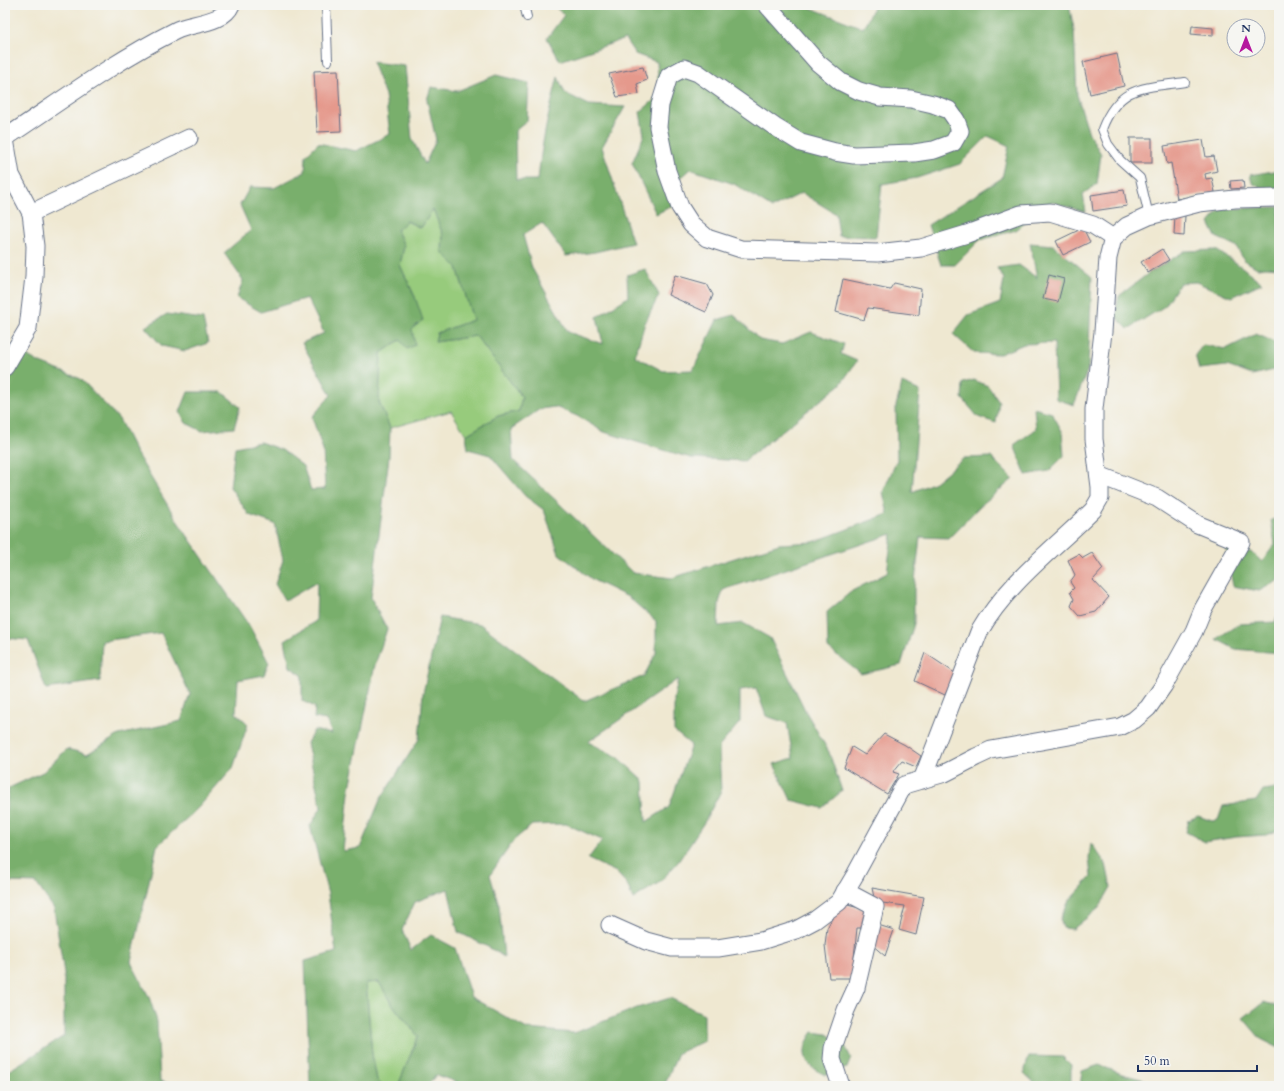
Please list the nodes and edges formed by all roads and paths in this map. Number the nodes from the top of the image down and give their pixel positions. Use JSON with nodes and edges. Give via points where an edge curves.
{"nodes":[{"id":1,"x":231,"y":5,"type":"edge"},
{"id":2,"x":326,"y":5,"type":"edge"},
{"id":3,"x":524,"y":5,"type":"edge"},
{"id":4,"x":766,"y":5,"type":"edge"},
{"id":5,"x":527,"y":17,"type":"dead end"},
{"id":6,"x":328,"y":61,"type":"dead end"},
{"id":7,"x":1185,"y":82,"type":"dead end"},
{"id":8,"x":5,"y":138,"type":"edge"},
{"id":9,"x":188,"y":138,"type":"dead end"},
{"id":10,"x":1279,"y":198,"type":"edge"},
{"id":11,"x":31,"y":213,"type":"junction"},
{"id":12,"x":1149,"y":216,"type":"junction"},
{"id":13,"x":1113,"y":238,"type":"junction"},
{"id":14,"x":5,"y":367,"type":"edge"},
{"id":15,"x":1099,"y":475,"type":"junction"},
{"id":16,"x":922,"y":780,"type":"junction"},
{"id":17,"x":845,"y":891,"type":"junction"},
{"id":18,"x":610,"y":925,"type":"dead end"},
{"id":19,"x":841,"y":1086,"type":"edge"}],
"edges":[{"from":1,"to":8,"type":"street","via":[[229,10],[211,21],[176,30],[125,59]]},
{"from":2,"to":6,"type":"lane"},
{"from":3,"to":5,"type":"lane"},
{"from":4,"to":13,"type":"street","via":[[818,63],[841,82],[880,97],[911,99],[949,110],[960,131],[953,143],[927,151],[854,155],[835,152],[801,143],[698,73],[684,68],[669,76],[660,105],[658,127],[667,172],[680,207],[692,224],[707,238],[741,249],[877,253],[921,248],[1021,214],[1050,212],[1093,225]]},
{"from":7,"to":12,"type":"lane","via":[[1133,91],[1118,101],[1102,129],[1108,144],[1120,160],[1140,178]]},
{"from":8,"to":11,"type":"street","via":[[11,175]]},
{"from":9,"to":11,"type":"street"},
{"from":10,"to":12,"type":"street","via":[[1198,203]]},
{"from":11,"to":14,"type":"street","via":[[35,246],[28,328]]},
{"from":12,"to":13,"type":"street","via":[[1127,226]]},
{"from":13,"to":15,"type":"street","via":[[1108,258],[1094,409],[1094,438]]},
{"from":15,"to":16,"type":"street","via":[[1100,498],[1093,510],[1007,592],[979,632]]},
{"from":15,"to":16,"type":"street","via":[[1157,498],[1197,524],[1241,542],[1164,685],[1148,708],[1134,720],[1120,727],[991,750],[945,773]]},
{"from":16,"to":17,"type":"street","via":[[904,785]]},
{"from":17,"to":18,"type":"street","via":[[839,902],[815,920],[796,930],[761,942],[718,948],[672,948],[646,941]]},
{"from":17,"to":19,"type":"street","via":[[875,907],[856,988],[833,1048],[832,1059]]}]}
